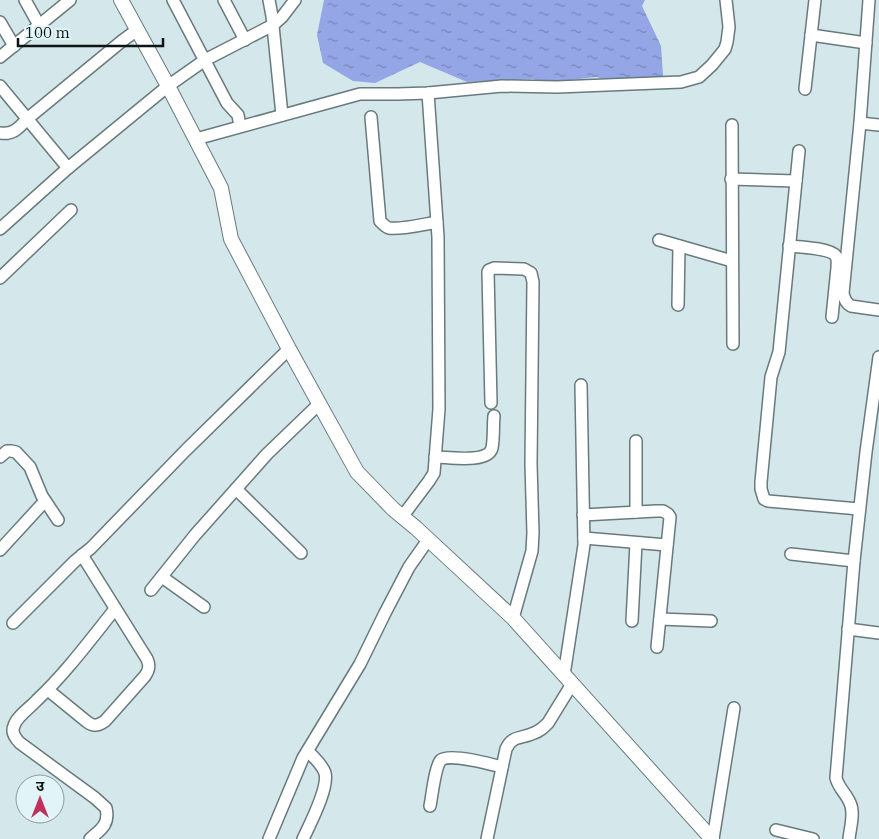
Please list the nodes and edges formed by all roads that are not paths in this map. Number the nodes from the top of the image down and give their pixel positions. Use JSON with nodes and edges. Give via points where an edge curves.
{"nodes":[{"id":1,"x":25,"y":0,"type":"edge"},
{"id":2,"x":121,"y":0,"type":"edge"},
{"id":3,"x":173,"y":0,"type":"edge"},
{"id":4,"x":224,"y":0,"type":"edge"},
{"id":5,"x":269,"y":0,"type":"edge"},
{"id":6,"x":295,"y":0,"type":"edge"},
{"id":7,"x":726,"y":0,"type":"edge"},
{"id":8,"x":815,"y":0,"type":"edge"},
{"id":9,"x":869,"y":0,"type":"edge"},
{"id":10,"x":64,"y":2,"type":"edge"},
{"id":11,"x":0,"y":22,"type":"edge"},
{"id":12,"x":39,"y":25,"type":"junction"},
{"id":13,"x":272,"y":25,"type":"junction"},
{"id":14,"x":137,"y":30,"type":"junction"},
{"id":15,"x":811,"y":35,"type":"junction"},
{"id":16,"x":245,"y":40,"type":"junction"},
{"id":17,"x":866,"y":43,"type":"junction"},
{"id":18,"x":14,"y":46,"type":"junction"},
{"id":19,"x":0,"y":57,"type":"edge"},
{"id":20,"x":205,"y":60,"type":"junction"},
{"id":21,"x":0,"y":86,"type":"edge"},
{"id":22,"x":168,"y":86,"type":"junction"},
{"id":23,"x":804,"y":89,"type":"dead end"},
{"id":24,"x":428,"y":93,"type":"junction"},
{"id":25,"x":282,"y":115,"type":"junction"},
{"id":26,"x":371,"y":117,"type":"dead end"},
{"id":27,"x":27,"y":119,"type":"junction"},
{"id":28,"x":860,"y":123,"type":"junction"},
{"id":29,"x":732,"y":124,"type":"dead end"},
{"id":30,"x":879,"y":125,"type":"edge"},
{"id":31,"x":240,"y":126,"type":"junction"},
{"id":32,"x":0,"y":133,"type":"edge"},
{"id":33,"x":196,"y":138,"type":"junction"},
{"id":34,"x":799,"y":151,"type":"dead end"},
{"id":35,"x":68,"y":168,"type":"junction"},
{"id":36,"x":732,"y":179,"type":"junction"},
{"id":37,"x":796,"y":181,"type":"junction"},
{"id":38,"x":71,"y":210,"type":"dead end"},
{"id":39,"x":437,"y":222,"type":"junction"},
{"id":40,"x":0,"y":229,"type":"edge"},
{"id":41,"x":660,"y":240,"type":"dead end"},
{"id":42,"x":679,"y":246,"type":"junction"},
{"id":43,"x":789,"y":246,"type":"junction"},
{"id":44,"x":732,"y":261,"type":"junction"},
{"id":45,"x":0,"y":278,"type":"edge"},
{"id":46,"x":678,"y":305,"type":"dead end"},
{"id":47,"x":879,"y":310,"type":"edge"},
{"id":48,"x":832,"y":317,"type":"dead end"},
{"id":49,"x":733,"y":344,"type":"dead end"},
{"id":50,"x":289,"y":349,"type":"junction"},
{"id":51,"x":879,"y":357,"type":"edge"},
{"id":52,"x":581,"y":385,"type":"dead end"},
{"id":53,"x":491,"y":403,"type":"dead end"},
{"id":54,"x":319,"y":404,"type":"junction"},
{"id":55,"x":494,"y":416,"type":"dead end"},
{"id":56,"x":636,"y":441,"type":"dead end"},
{"id":57,"x":0,"y":457,"type":"edge"},
{"id":58,"x":435,"y":457,"type":"junction"},
{"id":59,"x":236,"y":489,"type":"junction"},
{"id":60,"x":45,"y":501,"type":"junction"},
{"id":61,"x":859,"y":509,"type":"junction"},
{"id":62,"x":636,"y":512,"type":"junction"},
{"id":63,"x":584,"y":515,"type":"junction"},
{"id":64,"x":402,"y":517,"type":"junction"},
{"id":65,"x":58,"y":520,"type":"dead end"},
{"id":66,"x":584,"y":538,"type":"junction"},
{"id":67,"x":428,"y":540,"type":"junction"},
{"id":68,"x":636,"y":543,"type":"junction"},
{"id":69,"x":667,"y":545,"type":"junction"},
{"id":70,"x":0,"y":550,"type":"edge"},
{"id":71,"x":302,"y":553,"type":"dead end"},
{"id":72,"x":791,"y":554,"type":"dead end"},
{"id":73,"x":82,"y":555,"type":"junction"},
{"id":74,"x":854,"y":561,"type":"junction"},
{"id":75,"x":162,"y":577,"type":"junction"},
{"id":76,"x":151,"y":590,"type":"dead end"},
{"id":77,"x":204,"y":607,"type":"dead end"},
{"id":78,"x":115,"y":609,"type":"junction"},
{"id":79,"x":512,"y":618,"type":"junction"},
{"id":80,"x":660,"y":619,"type":"junction"},
{"id":81,"x":632,"y":620,"type":"dead end"},
{"id":82,"x":711,"y":621,"type":"dead end"},
{"id":83,"x":13,"y":623,"type":"dead end"},
{"id":84,"x":848,"y":629,"type":"junction"},
{"id":85,"x":879,"y":633,"type":"edge"},
{"id":86,"x":657,"y":647,"type":"dead end"},
{"id":87,"x":568,"y":680,"type":"junction"},
{"id":88,"x":48,"y":690,"type":"junction"},
{"id":89,"x":734,"y":708,"type":"dead end"},
{"id":90,"x":308,"y":752,"type":"junction"},
{"id":91,"x":502,"y":767,"type":"junction"},
{"id":92,"x":430,"y":806,"type":"dead end"},
{"id":93,"x":776,"y":830,"type":"dead end"},
{"id":94,"x":90,"y":839,"type":"edge"},
{"id":95,"x":269,"y":839,"type":"edge"},
{"id":96,"x":303,"y":839,"type":"edge"},
{"id":97,"x":487,"y":839,"type":"edge"},
{"id":98,"x":712,"y":839,"type":"edge"},
{"id":99,"x":813,"y":839,"type":"edge"},
{"id":100,"x":848,"y":839,"type":"edge"}],
"edges":[{"from":1,"to":12,"type":"street"},
{"from":2,"to":14,"type":"street"},
{"from":3,"to":20,"type":"street"},
{"from":4,"to":16,"type":"street"},
{"from":5,"to":13,"type":"street"},
{"from":6,"to":13,"type":"street"},
{"from":7,"to":24,"type":"street","via":[[728,42],[699,77],[681,82],[557,88],[502,86]]},
{"from":8,"to":15,"type":"street"},
{"from":9,"to":17,"type":"street"},
{"from":10,"to":12,"type":"street"},
{"from":11,"to":18,"type":"street"},
{"from":12,"to":18,"type":"street"},
{"from":13,"to":16,"type":"street"},
{"from":13,"to":25,"type":"street"},
{"from":14,"to":22,"type":"street"},
{"from":14,"to":27,"type":"street"},
{"from":15,"to":17,"type":"street"},
{"from":15,"to":23,"type":"street"},
{"from":16,"to":20,"type":"street"},
{"from":17,"to":28,"type":"street"},
{"from":18,"to":19,"type":"street"},
{"from":20,"to":22,"type":"street"},
{"from":20,"to":31,"type":"street","via":[[227,102],[238,115]]},
{"from":21,"to":27,"type":"street"},
{"from":22,"to":33,"type":"street"},
{"from":22,"to":35,"type":"street"},
{"from":24,"to":25,"type":"street","via":[[360,94]]},
{"from":24,"to":39,"type":"street"},
{"from":25,"to":31,"type":"street"},
{"from":26,"to":39,"type":"street","via":[[380,221],[388,228]]},
{"from":27,"to":32,"type":"street","via":[[17,130]]},
{"from":27,"to":35,"type":"street"},
{"from":28,"to":30,"type":"street"},
{"from":28,"to":47,"type":"street","via":[[844,298],[851,306]]},
{"from":29,"to":36,"type":"street"},
{"from":31,"to":33,"type":"street"},
{"from":33,"to":50,"type":"street","via":[[221,188],[231,239]]},
{"from":34,"to":37,"type":"street"},
{"from":35,"to":40,"type":"street"},
{"from":36,"to":37,"type":"street"},
{"from":36,"to":44,"type":"street"},
{"from":37,"to":43,"type":"street"},
{"from":38,"to":45,"type":"street"},
{"from":39,"to":58,"type":"street","via":[[439,409]]},
{"from":41,"to":42,"type":"street"},
{"from":42,"to":44,"type":"street"},
{"from":42,"to":46,"type":"street"},
{"from":43,"to":48,"type":"street","via":[[826,250],[836,257]]},
{"from":43,"to":61,"type":"street","via":[[779,352],[771,377],[762,495],[768,501]]},
{"from":44,"to":49,"type":"street"},
{"from":50,"to":54,"type":"street"},
{"from":50,"to":73,"type":"street"},
{"from":51,"to":61,"type":"street"},
{"from":52,"to":63,"type":"street"},
{"from":53,"to":79,"type":"street","via":[[488,272],[494,268],[524,269],[531,273],[532,282],[534,533],[532,552]]},
{"from":54,"to":59,"type":"street"},
{"from":54,"to":64,"type":"street","via":[[357,472]]},
{"from":55,"to":58,"type":"street","via":[[489,454],[473,458]]},
{"from":56,"to":62,"type":"street"},
{"from":57,"to":60,"type":"street","via":[[8,451],[16,452],[30,467]]},
{"from":58,"to":64,"type":"street","via":[[434,473]]},
{"from":59,"to":71,"type":"street"},
{"from":59,"to":75,"type":"street"},
{"from":60,"to":65,"type":"street"},
{"from":60,"to":70,"type":"street"},
{"from":61,"to":74,"type":"street"},
{"from":62,"to":63,"type":"street"},
{"from":62,"to":69,"type":"street","via":[[663,511],[668,514]]},
{"from":63,"to":66,"type":"street"},
{"from":64,"to":67,"type":"street"},
{"from":66,"to":68,"type":"street"},
{"from":66,"to":87,"type":"street"},
{"from":67,"to":79,"type":"street"},
{"from":67,"to":90,"type":"street","via":[[409,567],[360,664]]},
{"from":68,"to":69,"type":"street"},
{"from":68,"to":81,"type":"street"},
{"from":69,"to":80,"type":"street"},
{"from":72,"to":74,"type":"street"},
{"from":73,"to":78,"type":"street"},
{"from":73,"to":83,"type":"street"},
{"from":74,"to":84,"type":"street"},
{"from":75,"to":76,"type":"street"},
{"from":75,"to":77,"type":"street"},
{"from":78,"to":88,"type":"street"},
{"from":78,"to":88,"type":"street","via":[[147,659],[149,670],[146,676],[106,721],[96,726],[90,725]]},
{"from":79,"to":87,"type":"street"},
{"from":80,"to":82,"type":"street"},
{"from":80,"to":86,"type":"street"},
{"from":84,"to":85,"type":"street"},
{"from":84,"to":100,"type":"street","via":[[836,778],[852,807]]},
{"from":87,"to":91,"type":"street","via":[[548,723],[529,735],[512,739]]},
{"from":87,"to":98,"type":"street"},
{"from":88,"to":94,"type":"street","via":[[15,722],[13,732],[20,743],[104,805],[107,812],[104,827]]},
{"from":89,"to":98,"type":"street"},
{"from":90,"to":95,"type":"street"},
{"from":90,"to":96,"type":"street","via":[[319,762],[326,778]]},
{"from":91,"to":92,"type":"street","via":[[443,758],[437,768]]},
{"from":91,"to":97,"type":"street"},
{"from":93,"to":99,"type":"street"}]}
